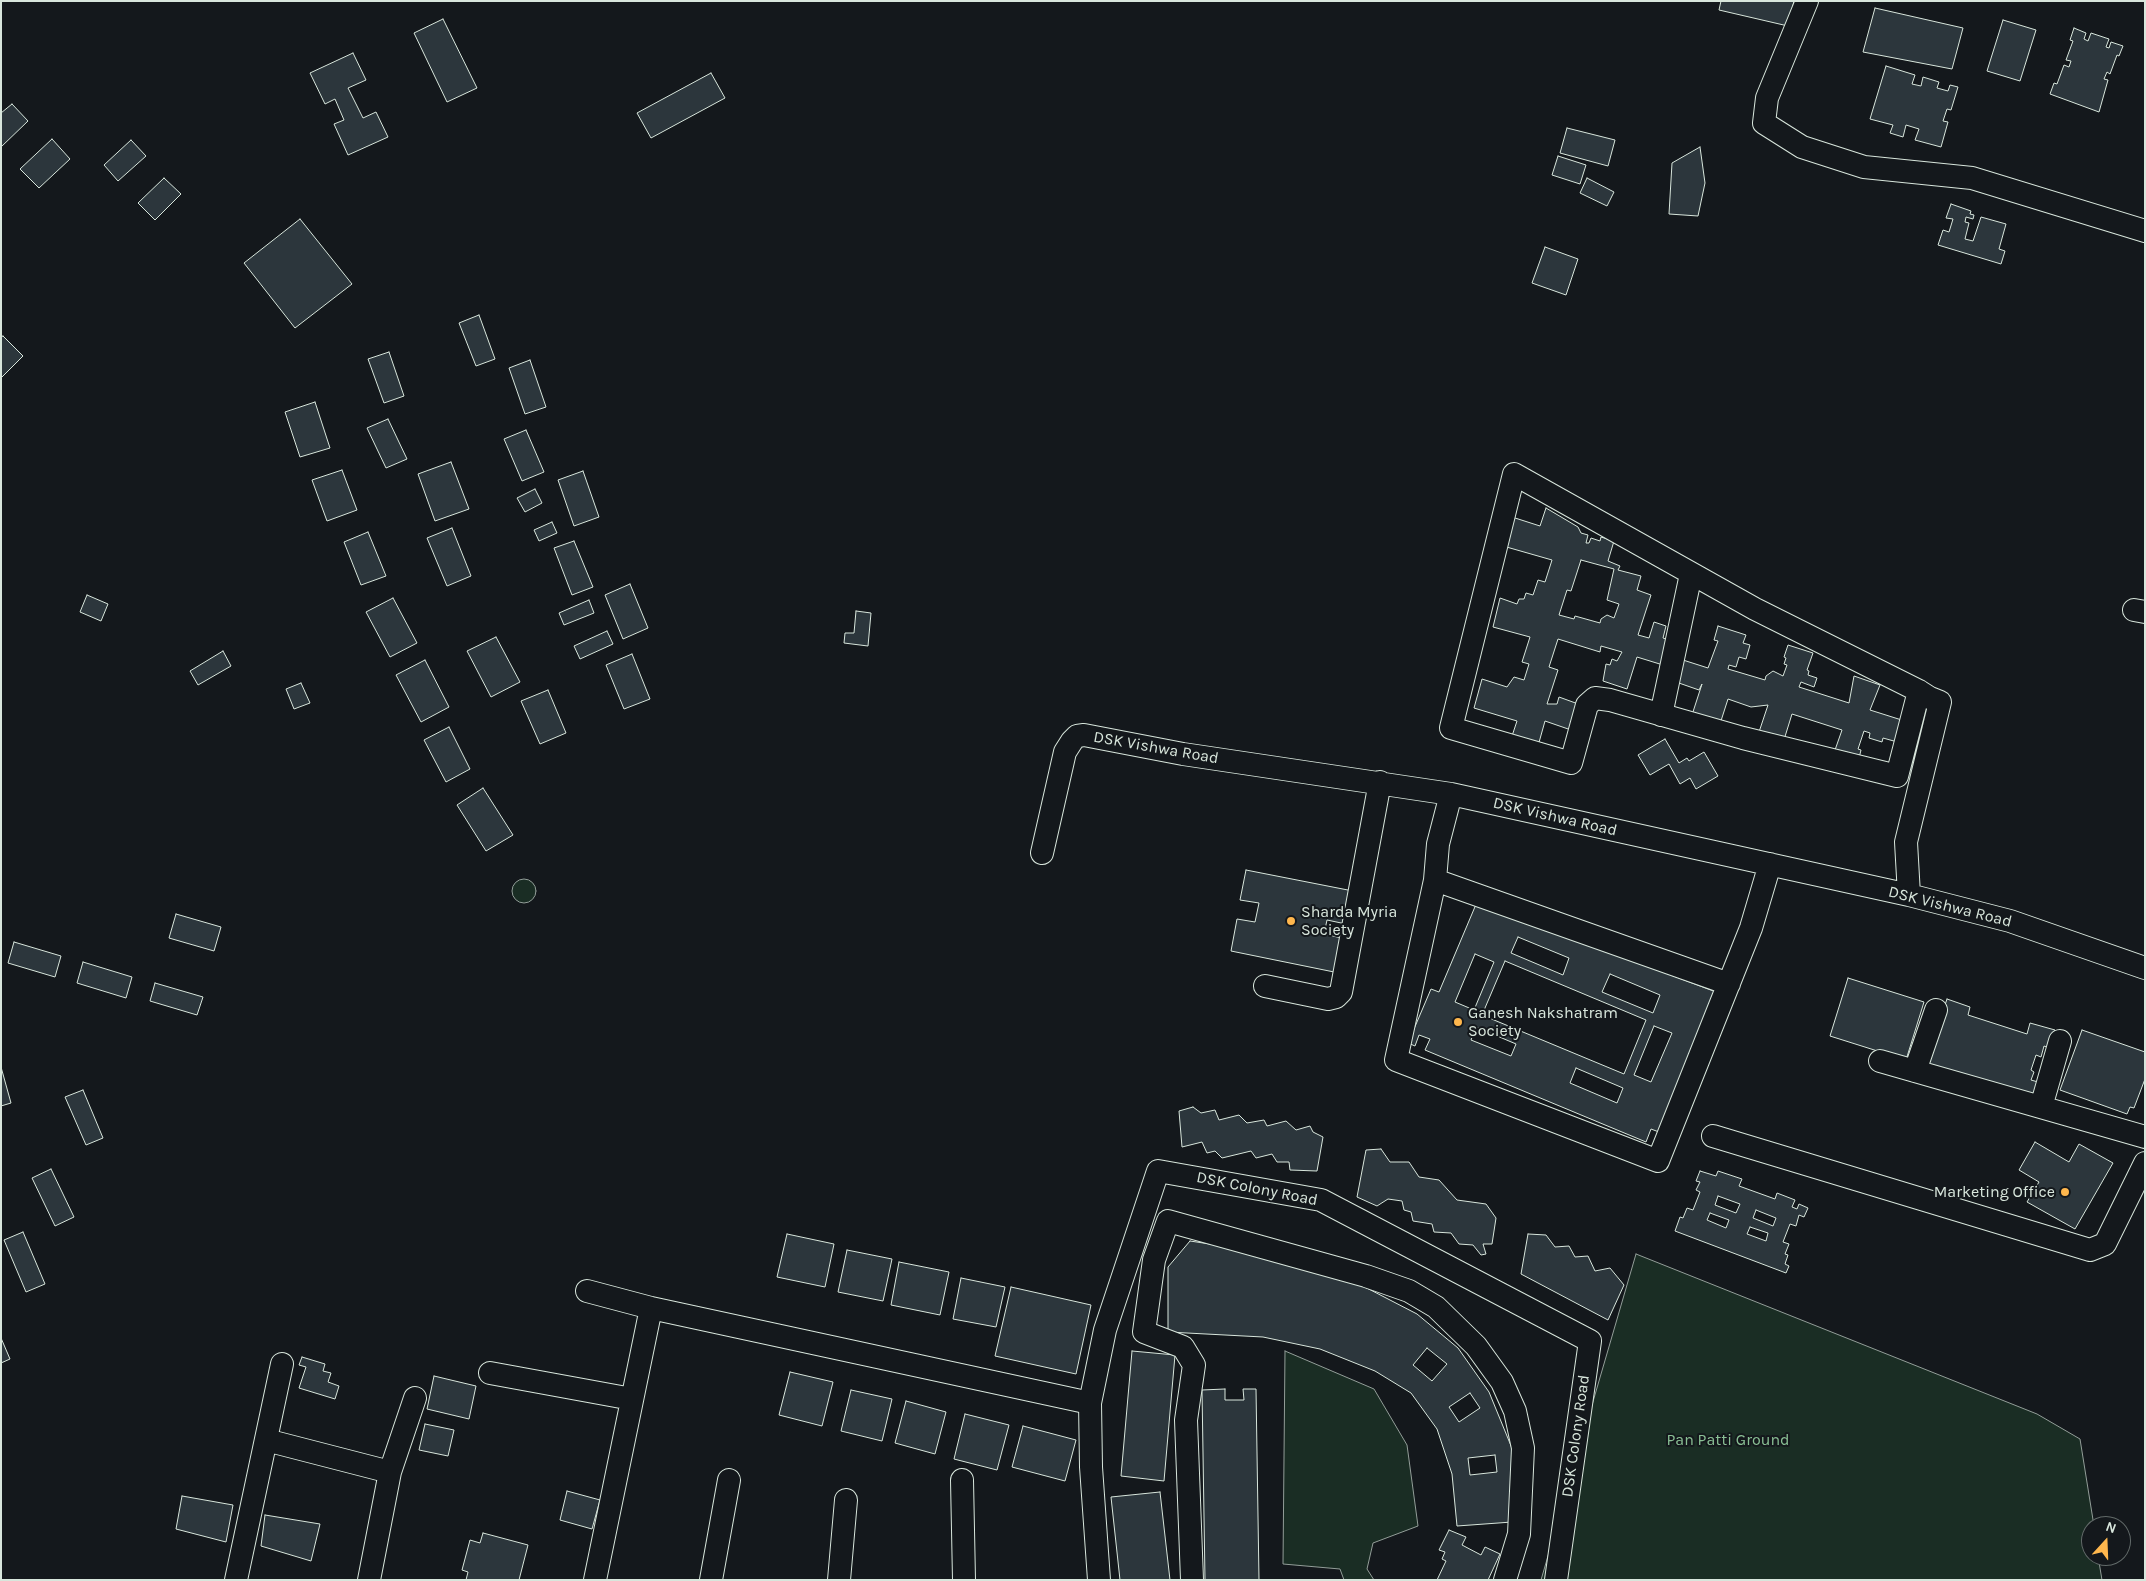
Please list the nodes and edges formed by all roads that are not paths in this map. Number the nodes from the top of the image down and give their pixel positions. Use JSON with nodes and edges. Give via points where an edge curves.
{"nodes":[{"id":1,"x":1807,"y":1,"type":"edge"},
{"id":2,"x":2145,"y":231,"type":"edge"},
{"id":3,"x":1691,"y":574,"type":"junction"},
{"id":4,"x":1919,"y":691,"type":"junction"},
{"id":5,"x":1661,"y":715,"type":"junction"},
{"id":6,"x":1380,"y":782,"type":"junction"},
{"id":7,"x":1451,"y":794,"type":"junction"},
{"id":8,"x":1042,"y":853,"type":"dead end"},
{"id":9,"x":1770,"y":864,"type":"junction"},
{"id":10,"x":1435,"y":880,"type":"junction"},
{"id":11,"x":1908,"y":895,"type":"junction"},
{"id":12,"x":2145,"y":968,"type":"edge"},
{"id":13,"x":1729,"y":984,"type":"junction"},
{"id":14,"x":1266,"y":986,"type":"dead end"},
{"id":15,"x":1936,"y":1010,"type":"dead end"},
{"id":16,"x":2060,"y":1041,"type":"dead end"},
{"id":17,"x":1880,"y":1061,"type":"dead end"},
{"id":18,"x":1916,"y":1071,"type":"junction"},
{"id":19,"x":2041,"y":1107,"type":"junction"},
{"id":20,"x":1713,"y":1136,"type":"dead end"},
{"id":21,"x":2145,"y":1137,"type":"edge"},
{"id":22,"x":2145,"y":1164,"type":"edge"},
{"id":23,"x":586,"y":1291,"type":"dead end"},
{"id":24,"x":651,"y":1308,"type":"junction"},
{"id":25,"x":282,"y":1364,"type":"dead end"},
{"id":26,"x":490,"y":1373,"type":"dead end"},
{"id":27,"x":416,"y":1398,"type":"dead end"},
{"id":28,"x":632,"y":1399,"type":"junction"},
{"id":29,"x":1090,"y":1403,"type":"junction"},
{"id":30,"x":266,"y":1440,"type":"junction"},
{"id":31,"x":390,"y":1472,"type":"junction"},
{"id":32,"x":728,"y":1480,"type":"dead end"},
{"id":33,"x":962,"y":1480,"type":"dead end"},
{"id":34,"x":846,"y":1500,"type":"dead end"},
{"id":35,"x":236,"y":1580,"type":"edge"},
{"id":36,"x":370,"y":1580,"type":"edge"},
{"id":37,"x":595,"y":1580,"type":"edge"},
{"id":38,"x":712,"y":1580,"type":"edge"},
{"id":39,"x":839,"y":1580,"type":"edge"},
{"id":40,"x":964,"y":1580,"type":"edge"},
{"id":41,"x":1099,"y":1580,"type":"edge"},
{"id":42,"x":1192,"y":1580,"type":"edge"},
{"id":43,"x":1505,"y":1580,"type":"edge"},
{"id":44,"x":1556,"y":1580,"type":"edge"}],
"edges":[{"from":1,"to":2,"type":"street","via":[[1767,98],[1764,123],[1802,147],[1864,167],[1972,178]]},
{"from":3,"to":4,"type":"street"},
{"from":3,"to":5,"type":"street"},
{"from":3,"to":5,"type":"street","via":[[1514,474],[1451,728],[1571,764],[1587,704],[1595,698]]},
{"from":4,"to":5,"type":"street","via":[[1897,776]]},
{"from":4,"to":11,"type":"street","via":[[1940,702],[1906,842]]},
{"from":6,"to":7,"type":"street","name":"DSK Vishwa Road"},
{"from":6,"to":8,"type":"street","name":"DSK Vishwa Road","via":[[1183,754],[1084,734],[1077,736],[1065,752]]},
{"from":6,"to":14,"type":"street","via":[[1341,992],[1328,999]]},
{"from":7,"to":9,"type":"street","name":"DSK Vishwa Road"},
{"from":7,"to":10,"type":"street","via":[[1438,844]]},
{"from":9,"to":11,"type":"street","name":"DSK Vishwa Road"},
{"from":9,"to":13,"type":"street","via":[[1751,928]]},
{"from":10,"to":13,"type":"street"},
{"from":10,"to":13,"type":"street","via":[[1396,1060],[1658,1161]]},
{"from":11,"to":12,"type":"street","name":"DSK Vishwa Road","via":[[2010,921]]},
{"from":15,"to":18,"type":"street"},
{"from":16,"to":19,"type":"street"},
{"from":17,"to":18,"type":"street"},
{"from":18,"to":19,"type":"street"},
{"from":19,"to":21,"type":"street"},
{"from":20,"to":22,"type":"street","via":[[2090,1250],[2105,1244]]},
{"from":23,"to":24,"type":"street"},
{"from":24,"to":28,"type":"street"},
{"from":24,"to":29,"type":"street"},
{"from":25,"to":30,"type":"street"},
{"from":26,"to":28,"type":"street"},
{"from":27,"to":31,"type":"street"},
{"from":28,"to":37,"type":"street"},
{"from":29,"to":41,"type":"street","name":"DSK Colony Road"},
{"from":29,"to":44,"type":"street","name":"DSK Colony Road","via":[[1105,1330],[1158,1170],[1322,1200],[1590,1341]]},
{"from":30,"to":31,"type":"street"},
{"from":30,"to":35,"type":"street"},
{"from":31,"to":36,"type":"street"},
{"from":32,"to":38,"type":"street"},
{"from":33,"to":40,"type":"street"},
{"from":34,"to":39,"type":"street"},
{"from":42,"to":43,"type":"street","via":[[1186,1420],[1194,1365],[1183,1347],[1144,1332],[1154,1260],[1168,1221],[1409,1291],[1436,1308],[1476,1346],[1502,1382],[1515,1411],[1523,1448],[1519,1534]]}]}
